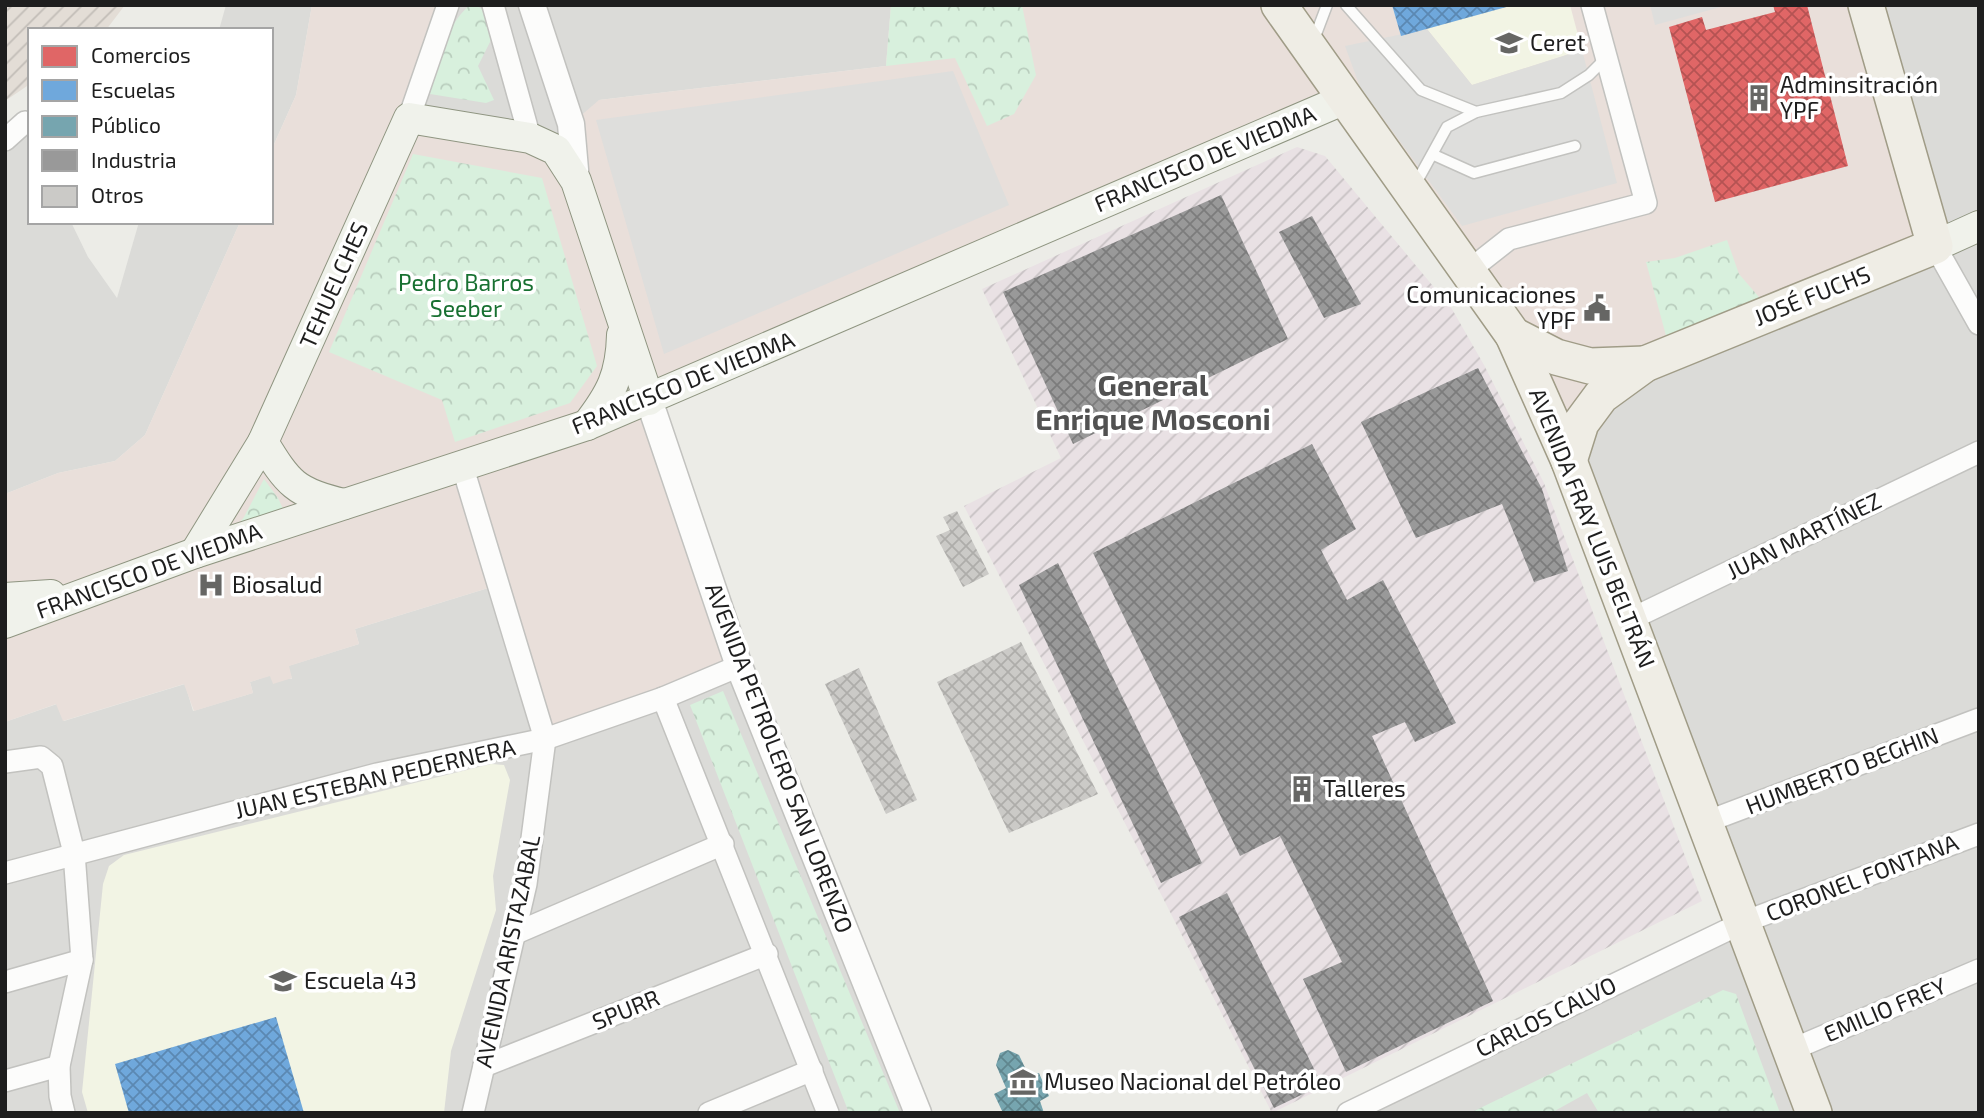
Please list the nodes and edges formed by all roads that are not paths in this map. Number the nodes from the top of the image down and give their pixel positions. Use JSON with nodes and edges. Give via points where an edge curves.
{"nodes":[{"id":1,"x":449,"y":5,"type":"edge"},
{"id":2,"x":493,"y":5,"type":"edge"},
{"id":3,"x":532,"y":5,"type":"edge"},
{"id":4,"x":1279,"y":5,"type":"edge"},
{"id":5,"x":1327,"y":5,"type":"edge"},
{"id":6,"x":1346,"y":5,"type":"edge"},
{"id":7,"x":1592,"y":5,"type":"edge"},
{"id":8,"x":1866,"y":5,"type":"edge"},
{"id":9,"x":1310,"y":49,"type":"junction"},
{"id":10,"x":1606,"y":58,"type":"junction"},
{"id":11,"x":1345,"y":99,"type":"junction"},
{"id":12,"x":1476,"y":112,"type":"junction"},
{"id":13,"x":409,"y":118,"type":"junction"},
{"id":14,"x":25,"y":122,"type":"dead end"},
{"id":15,"x":530,"y":138,"type":"junction"},
{"id":16,"x":5,"y":140,"type":"edge"},
{"id":17,"x":1575,"y":146,"type":"dead end"},
{"id":18,"x":1434,"y":155,"type":"junction"},
{"id":19,"x":576,"y":181,"type":"junction"},
{"id":20,"x":1411,"y":192,"type":"junction"},
{"id":21,"x":1979,"y":226,"type":"edge"},
{"id":22,"x":1935,"y":246,"type":"junction"},
{"id":23,"x":1467,"y":272,"type":"junction"},
{"id":24,"x":1979,"y":324,"type":"edge"},
{"id":25,"x":622,"y":328,"type":"junction"},
{"id":26,"x":1513,"y":335,"type":"junction"},
{"id":27,"x":1645,"y":364,"type":"junction"},
{"id":28,"x":649,"y":400,"type":"junction"},
{"id":29,"x":587,"y":425,"type":"junction"},
{"id":30,"x":263,"y":442,"type":"junction"},
{"id":31,"x":1979,"y":452,"type":"edge"},
{"id":32,"x":1569,"y":461,"type":"junction"},
{"id":33,"x":462,"y":465,"type":"junction"},
{"id":34,"x":344,"y":504,"type":"junction"},
{"id":35,"x":195,"y":553,"type":"junction"},
{"id":36,"x":83,"y":593,"type":"junction"},
{"id":37,"x":5,"y":598,"type":"edge"},
{"id":38,"x":1629,"y":620,"type":"junction"},
{"id":39,"x":5,"y":623,"type":"edge"},
{"id":40,"x":739,"y":666,"type":"junction"},
{"id":41,"x":663,"y":698,"type":"junction"},
{"id":42,"x":1979,"y":719,"type":"edge"},
{"id":43,"x":545,"y":740,"type":"junction"},
{"id":44,"x":5,"y":762,"type":"edge"},
{"id":45,"x":1706,"y":822,"type":"junction"},
{"id":46,"x":1979,"y":834,"type":"edge"},
{"id":47,"x":723,"y":844,"type":"junction"},
{"id":48,"x":74,"y":853,"type":"junction"},
{"id":49,"x":5,"y":873,"type":"edge"},
{"id":50,"x":1744,"y":922,"type":"junction"},
{"id":51,"x":516,"y":933,"type":"junction"},
{"id":52,"x":767,"y":954,"type":"junction"},
{"id":53,"x":82,"y":960,"type":"junction"},
{"id":54,"x":1979,"y":970,"type":"edge"},
{"id":55,"x":5,"y":982,"type":"edge"},
{"id":56,"x":1791,"y":1049,"type":"junction"},
{"id":57,"x":59,"y":1066,"type":"junction"},
{"id":58,"x":484,"y":1066,"type":"junction"},
{"id":59,"x":812,"y":1070,"type":"junction"},
{"id":60,"x":5,"y":1081,"type":"edge"},
{"id":61,"x":1812,"y":1109,"type":"edge"},
{"id":62,"x":64,"y":1113,"type":"edge"},
{"id":63,"x":473,"y":1113,"type":"edge"},
{"id":64,"x":709,"y":1113,"type":"edge"},
{"id":65,"x":828,"y":1113,"type":"edge"},
{"id":66,"x":918,"y":1113,"type":"edge"},
{"id":67,"x":1348,"y":1113,"type":"edge"}],
"edges":[{"from":1,"to":13,"type":"street","name":"TEHUELCHES"},
{"from":2,"to":15,"type":"street"},
{"from":3,"to":19,"type":"street","via":[[571,124]]},
{"from":4,"to":9,"type":"main road","name":"AVENIDA FRAY LUIS BELTRÁN"},
{"from":5,"to":9,"type":"lane"},
{"from":6,"to":12,"type":"lane","via":[[1421,90]]},
{"from":7,"to":10,"type":"street"},
{"from":8,"to":22,"type":"main road"},
{"from":9,"to":11,"type":"main road","name":"AVENIDA FRAY LUIS BELTRÁN"},
{"from":10,"to":12,"type":"lane","via":[[1561,93]]},
{"from":10,"to":23,"type":"street","via":[[1646,203],[1508,239]]},
{"from":11,"to":20,"type":"main road","name":"AVENIDA FRAY LUIS BELTRÁN"},
{"from":11,"to":28,"type":"main road","name":"FRANCISCO DE VIEDMA"},
{"from":12,"to":18,"type":"lane","via":[[1447,127]]},
{"from":13,"to":15,"type":"main road"},
{"from":13,"to":30,"type":"main road","name":"TEHUELCHES"},
{"from":14,"to":16,"type":"street"},
{"from":15,"to":19,"type":"main road","via":[[556,150]]},
{"from":17,"to":18,"type":"lane","via":[[1474,173]]},
{"from":18,"to":20,"type":"lane"},
{"from":19,"to":25,"type":"main road"},
{"from":20,"to":23,"type":"main road","name":"AVENIDA FRAY LUIS BELTRÁN"},
{"from":21,"to":22,"type":"main road","name":"JOSÉ FUCHS"},
{"from":22,"to":24,"type":"street"},
{"from":22,"to":27,"type":"main road","name":"JOSÉ FUCHS"},
{"from":23,"to":26,"type":"main road","name":"AVENIDA FRAY LUIS BELTRÁN"},
{"from":25,"to":28,"type":"main road"},
{"from":25,"to":29,"type":"main road","via":[[621,363],[609,397]]},
{"from":26,"to":27,"type":"main road","name":"JOSÉ FUCHS","via":[[1556,357],[1590,366]]},
{"from":26,"to":32,"type":"main road","name":"AVENIDA FRAY LUIS BELTRÁN"},
{"from":27,"to":32,"type":"main road","name":"JOSÉ FUCHS","via":[[1601,396],[1581,423]]},
{"from":28,"to":29,"type":"main road","name":"FRANCISCO DE VIEDMA"},
{"from":28,"to":40,"type":"street","name":"AVENIDA PETROLERO SAN LORENZO"},
{"from":29,"to":33,"type":"main road","name":"FRANCISCO DE VIEDMA"},
{"from":30,"to":34,"type":"main road","via":[[283,474],[311,496]]},
{"from":30,"to":35,"type":"main road","name":"TEHUELCHES"},
{"from":31,"to":38,"type":"street","name":"JUAN MARTÍNEZ"},
{"from":32,"to":38,"type":"main road","name":"AVENIDA FRAY LUIS BELTRÁN"},
{"from":33,"to":34,"type":"main road","name":"FRANCISCO DE VIEDMA"},
{"from":33,"to":43,"type":"street","name":"AVENIDA ARISTAZABAL"},
{"from":34,"to":35,"type":"main road","name":"FRANCISCO DE VIEDMA"},
{"from":35,"to":36,"type":"main road","name":"FRANCISCO DE VIEDMA"},
{"from":36,"to":37,"type":"main road"},
{"from":36,"to":39,"type":"main road","name":"FRANCISCO DE VIEDMA"},
{"from":38,"to":45,"type":"main road","name":"AVENIDA FRAY LUIS BELTRÁN"},
{"from":40,"to":41,"type":"street","name":"JUAN ESTEBAN PEDERNERA"},
{"from":40,"to":66,"type":"street","name":"AVENIDA PETROLERO SAN LORENZO"},
{"from":41,"to":43,"type":"street","name":"JUAN ESTEBAN PEDERNERA"},
{"from":41,"to":47,"type":"street"},
{"from":42,"to":45,"type":"street","name":"HUMBERTO BEGHIN"},
{"from":43,"to":48,"type":"street","name":"JUAN ESTEBAN PEDERNERA","via":[[377,774]]},
{"from":43,"to":51,"type":"street","name":"AVENIDA ARISTAZABAL","via":[[527,884]]},
{"from":44,"to":48,"type":"street","via":[[41,757],[52,766]]},
{"from":45,"to":50,"type":"main road","name":"AVENIDA FRAY LUIS BELTRÁN"},
{"from":46,"to":50,"type":"street","name":"CORONEL FONTANA"},
{"from":47,"to":51,"type":"street"},
{"from":47,"to":52,"type":"street"},
{"from":48,"to":49,"type":"street","name":"JUAN ESTEBAN PEDERNERA"},
{"from":48,"to":53,"type":"street"},
{"from":50,"to":56,"type":"main road","name":"AVENIDA FRAY LUIS BELTRÁN"},
{"from":50,"to":67,"type":"street","name":"CARLOS CALVO"},
{"from":51,"to":58,"type":"street","name":"AVENIDA ARISTAZABAL"},
{"from":52,"to":58,"type":"street","name":"SPURR"},
{"from":52,"to":59,"type":"street"},
{"from":53,"to":55,"type":"street"},
{"from":53,"to":57,"type":"street"},
{"from":54,"to":56,"type":"street","name":"EMILIO FREY"},
{"from":56,"to":61,"type":"main road","name":"AVENIDA FRAY LUIS BELTRÁN"},
{"from":57,"to":60,"type":"street"},
{"from":57,"to":62,"type":"street"},
{"from":58,"to":63,"type":"street","name":"AVENIDA ARISTAZABAL"},
{"from":59,"to":64,"type":"street"},
{"from":59,"to":65,"type":"street"}]}
